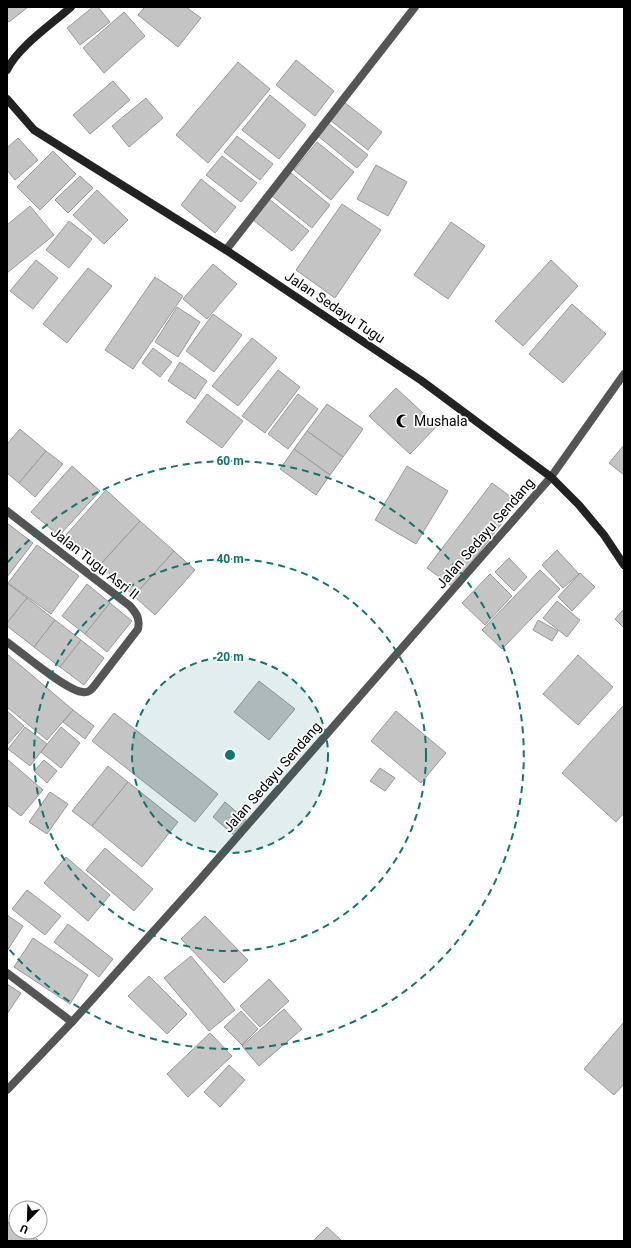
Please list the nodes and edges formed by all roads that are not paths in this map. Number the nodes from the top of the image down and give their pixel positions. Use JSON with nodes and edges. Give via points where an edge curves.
{"nodes":[{"id":1,"x":71,"y":7,"type":"edge"},
{"id":2,"x":415,"y":7,"type":"edge"},
{"id":3,"x":8,"y":67,"type":"edge"},
{"id":4,"x":7,"y":99,"type":"edge"},
{"id":5,"x":226,"y":250,"type":"junction"},
{"id":6,"x":624,"y":374,"type":"edge"},
{"id":7,"x":551,"y":477,"type":"junction"},
{"id":8,"x":7,"y":511,"type":"edge"},
{"id":9,"x":624,"y":565,"type":"edge"},
{"id":10,"x":7,"y":642,"type":"edge"},
{"id":11,"x":7,"y":973,"type":"edge"},
{"id":12,"x":72,"y":1022,"type":"junction"},
{"id":13,"x":7,"y":1090,"type":"edge"}],
"edges":[{"from":1,"to":3,"type":"street","via":[[26,47]]},
{"from":2,"to":5,"type":"street"},
{"from":4,"to":5,"type":"street","name":"Jalan Sedayu Tugu","via":[[34,130]]},
{"from":5,"to":7,"type":"street","name":"Jalan Sedayu Tugu","via":[[422,381]]},
{"from":6,"to":7,"type":"street","name":"Jalan Sedayu Sendang"},
{"from":7,"to":9,"type":"street","name":"Jalan Sedayu Tugu","via":[[604,535]]},
{"from":7,"to":12,"type":"street","name":"Jalan Sedayu Sendang","via":[[196,884]]},
{"from":8,"to":10,"type":"street","name":"Jalan Tugu Asri II","via":[[130,606],[139,621],[138,629],[90,691],[85,692],[74,690]]},
{"from":11,"to":12,"type":"street"},
{"from":12,"to":13,"type":"street","name":"Jalan Sedayu Sendang"}]}
